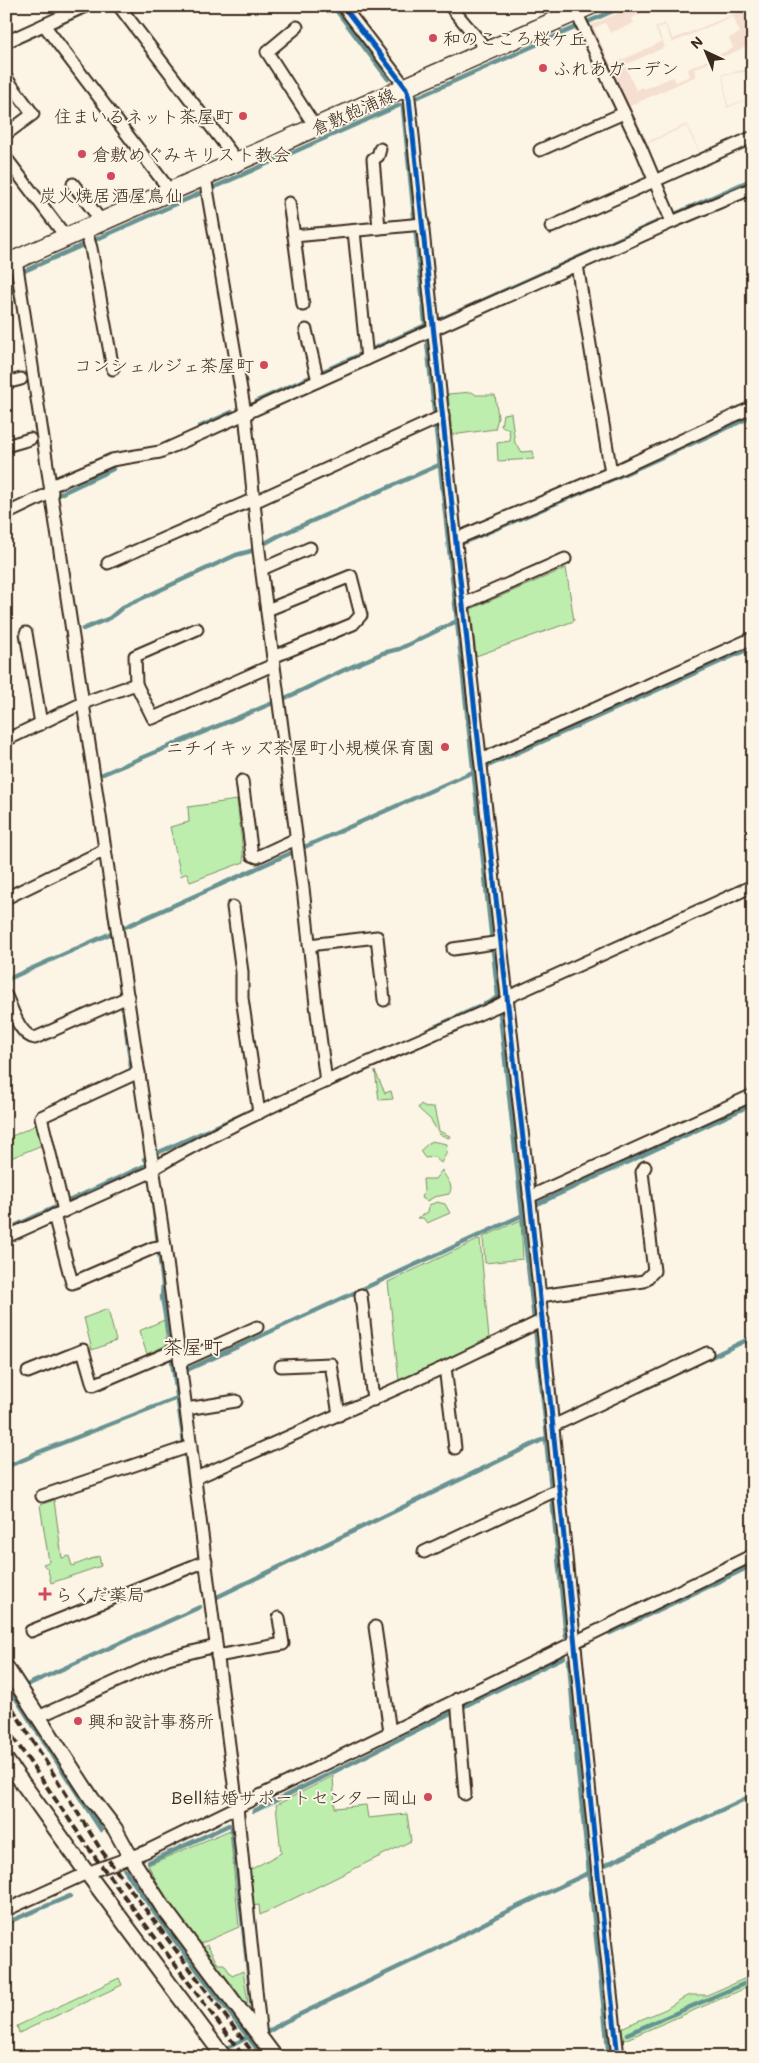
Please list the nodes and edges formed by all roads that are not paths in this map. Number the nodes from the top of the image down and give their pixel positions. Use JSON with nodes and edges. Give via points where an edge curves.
{"nodes":[{"id":1,"x":85,"y":6,"type":"edge"},
{"id":2,"x":119,"y":6,"type":"edge"},
{"id":3,"x":343,"y":6,"type":"edge"},
{"id":4,"x":450,"y":6,"type":"edge"},
{"id":5,"x":71,"y":9,"type":"edge"},
{"id":6,"x":582,"y":17,"type":"edge"},
{"id":7,"x":297,"y":27,"type":"dead end"},
{"id":8,"x":46,"y":29,"type":"junction"},
{"id":9,"x":6,"y":42,"type":"edge"},
{"id":10,"x":488,"y":51,"type":"junction"},
{"id":11,"x":6,"y":78,"type":"edge"},
{"id":12,"x":406,"y":88,"type":"junction"},
{"id":13,"x":624,"y":113,"type":"junction"},
{"id":14,"x":316,"y":128,"type":"junction"},
{"id":15,"x":6,"y":134,"type":"edge"},
{"id":16,"x":753,"y":137,"type":"edge"},
{"id":17,"x":380,"y":149,"type":"dead end"},
{"id":18,"x":540,"y":150,"type":"dead end"},
{"id":19,"x":6,"y":158,"type":"edge"},
{"id":20,"x":238,"y":162,"type":"junction"},
{"id":21,"x":656,"y":181,"type":"junction"},
{"id":22,"x":73,"y":184,"type":"dead end"},
{"id":23,"x":206,"y":186,"type":"junction"},
{"id":24,"x":753,"y":188,"type":"edge"},
{"id":25,"x":170,"y":192,"type":"junction"},
{"id":26,"x":289,"y":203,"type":"dead end"},
{"id":27,"x":671,"y":218,"type":"junction"},
{"id":28,"x":102,"y":222,"type":"junction"},
{"id":29,"x":418,"y":224,"type":"junction"},
{"id":30,"x":551,"y":227,"type":"dead end"},
{"id":31,"x":379,"y":228,"type":"junction"},
{"id":32,"x":354,"y":231,"type":"junction"},
{"id":33,"x":294,"y":236,"type":"junction"},
{"id":34,"x":66,"y":237,"type":"junction"},
{"id":35,"x":88,"y":238,"type":"junction"},
{"id":36,"x":577,"y":265,"type":"junction"},
{"id":37,"x":15,"y":268,"type":"edge"},
{"id":38,"x":303,"y":305,"type":"dead end"},
{"id":39,"x":306,"y":330,"type":"dead end"},
{"id":40,"x":429,"y":332,"type":"junction"},
{"id":41,"x":367,"y":353,"type":"junction"},
{"id":42,"x":113,"y":369,"type":"dead end"},
{"id":43,"x":316,"y":375,"type":"junction"},
{"id":44,"x":22,"y":379,"type":"dead end"},
{"id":45,"x":6,"y":383,"type":"edge"},
{"id":46,"x":753,"y":407,"type":"edge"},
{"id":47,"x":245,"y":413,"type":"junction"},
{"id":48,"x":442,"y":417,"type":"junction"},
{"id":49,"x":30,"y":439,"type":"dead end"},
{"id":50,"x":6,"y":446,"type":"edge"},
{"id":51,"x":611,"y":473,"type":"junction"},
{"id":52,"x":51,"y":489,"type":"junction"},
{"id":53,"x":254,"y":500,"type":"junction"},
{"id":54,"x":6,"y":514,"type":"edge"},
{"id":55,"x":457,"y":545,"type":"junction"},
{"id":56,"x":310,"y":548,"type":"dead end"},
{"id":57,"x":565,"y":559,"type":"dead end"},
{"id":58,"x":108,"y":564,"type":"dead end"},
{"id":59,"x":262,"y":569,"type":"junction"},
{"id":60,"x":463,"y":604,"type":"junction"},
{"id":61,"x":267,"y":610,"type":"junction"},
{"id":62,"x":197,"y":629,"type":"dead end"},
{"id":63,"x":26,"y":633,"type":"dead end"},
{"id":64,"x":753,"y":638,"type":"edge"},
{"id":65,"x":273,"y":661,"type":"junction"},
{"id":66,"x":136,"y":684,"type":"junction"},
{"id":67,"x":84,"y":702,"type":"junction"},
{"id":68,"x":41,"y":724,"type":"junction"},
{"id":69,"x":6,"y":740,"type":"edge"},
{"id":70,"x":482,"y":765,"type":"junction"},
{"id":71,"x":242,"y":781,"type":"dead end"},
{"id":72,"x":297,"y":846,"type":"junction"},
{"id":73,"x":106,"y":850,"type":"junction"},
{"id":74,"x":753,"y":886,"type":"edge"},
{"id":75,"x":6,"y":898,"type":"edge"},
{"id":76,"x":233,"y":908,"type":"dead end"},
{"id":77,"x":495,"y":943,"type":"junction"},
{"id":78,"x":309,"y":945,"type":"junction"},
{"id":79,"x":453,"y":949,"type":"dead end"},
{"id":80,"x":6,"y":996,"type":"edge"},
{"id":81,"x":128,"y":997,"type":"junction"},
{"id":82,"x":384,"y":1000,"type":"dead end"},
{"id":83,"x":502,"y":1002,"type":"junction"},
{"id":84,"x":138,"y":1072,"type":"junction"},
{"id":85,"x":326,"y":1077,"type":"junction"},
{"id":86,"x":753,"y":1095,"type":"edge"},
{"id":87,"x":259,"y":1109,"type":"junction"},
{"id":88,"x":152,"y":1159,"type":"junction"},
{"id":89,"x":645,"y":1167,"type":"dead end"},
{"id":90,"x":530,"y":1204,"type":"junction"},
{"id":91,"x":61,"y":1209,"type":"junction"},
{"id":92,"x":6,"y":1236,"type":"edge"},
{"id":93,"x":161,"y":1247,"type":"junction"},
{"id":94,"x":361,"y":1295,"type":"dead end"},
{"id":95,"x":540,"y":1296,"type":"junction"},
{"id":96,"x":537,"y":1323,"type":"junction"},
{"id":97,"x":257,"y":1327,"type":"dead end"},
{"id":98,"x":178,"y":1349,"type":"junction"},
{"id":99,"x":707,"y":1353,"type":"dead end"},
{"id":100,"x":180,"y":1362,"type":"junction"},
{"id":101,"x":281,"y":1366,"type":"dead end"},
{"id":102,"x":446,"y":1367,"type":"junction"},
{"id":103,"x":28,"y":1372,"type":"dead end"},
{"id":104,"x":373,"y":1400,"type":"junction"},
{"id":105,"x":236,"y":1401,"type":"dead end"},
{"id":106,"x":186,"y":1409,"type":"junction"},
{"id":107,"x":339,"y":1415,"type":"junction"},
{"id":108,"x":554,"y":1430,"type":"junction"},
{"id":109,"x":187,"y":1447,"type":"junction"},
{"id":110,"x":455,"y":1448,"type":"dead end"},
{"id":111,"x":196,"y":1478,"type":"junction"},
{"id":112,"x":555,"y":1491,"type":"junction"},
{"id":113,"x":42,"y":1496,"type":"dead end"},
{"id":114,"x":424,"y":1552,"type":"dead end"},
{"id":115,"x":753,"y":1555,"type":"edge"},
{"id":116,"x":206,"y":1561,"type":"junction"},
{"id":117,"x":279,"y":1618,"type":"dead end"},
{"id":118,"x":375,"y":1627,"type":"dead end"},
{"id":119,"x":31,"y":1631,"type":"dead end"},
{"id":120,"x":576,"y":1641,"type":"junction"},
{"id":121,"x":216,"y":1651,"type":"junction"},
{"id":122,"x":6,"y":1667,"type":"edge"},
{"id":123,"x":457,"y":1705,"type":"junction"},
{"id":124,"x":38,"y":1717,"type":"junction"},
{"id":125,"x":390,"y":1732,"type":"junction"},
{"id":126,"x":6,"y":1760,"type":"edge"},
{"id":127,"x":464,"y":1794,"type":"dead end"},
{"id":128,"x":237,"y":1807,"type":"junction"},
{"id":129,"x":130,"y":1858,"type":"junction"},
{"id":130,"x":87,"y":1873,"type":"junction"},
{"id":131,"x":6,"y":1910,"type":"edge"},
{"id":132,"x":261,"y":2038,"type":"junction"},
{"id":133,"x":224,"y":2057,"type":"edge"},
{"id":134,"x":275,"y":2057,"type":"edge"},
{"id":135,"x":618,"y":2057,"type":"edge"}],
"edges":[{"from":1,"to":5,"type":"street"},
{"from":2,"to":20,"type":"street"},
{"from":3,"to":12,"type":"street"},
{"from":4,"to":10,"type":"street"},
{"from":5,"to":8,"type":"street"},
{"from":6,"to":10,"type":"main road","name":"倉敷飽浦線"},
{"from":6,"to":13,"type":"street"},
{"from":7,"to":14,"type":"street","via":[[267,52]]},
{"from":8,"to":9,"type":"street"},
{"from":8,"to":25,"type":"street"},
{"from":10,"to":12,"type":"main road","name":"倉敷飽浦線"},
{"from":11,"to":15,"type":"street","via":[[33,114]]},
{"from":12,"to":14,"type":"main road","name":"倉敷飽浦線"},
{"from":12,"to":29,"type":"street"},
{"from":13,"to":18,"type":"street"},
{"from":13,"to":21,"type":"street"},
{"from":14,"to":20,"type":"main road","name":"倉敷飽浦線"},
{"from":16,"to":21,"type":"street"},
{"from":17,"to":31,"type":"street","via":[[378,156],[368,159]]},
{"from":19,"to":34,"type":"street"},
{"from":20,"to":23,"type":"main road","name":"倉敷飽浦線"},
{"from":21,"to":27,"type":"street"},
{"from":21,"to":30,"type":"street"},
{"from":22,"to":28,"type":"street"},
{"from":23,"to":25,"type":"main road","name":"倉敷飽浦線"},
{"from":23,"to":47,"type":"street"},
{"from":24,"to":27,"type":"street"},
{"from":25,"to":28,"type":"main road","name":"倉敷飽浦線"},
{"from":26,"to":33,"type":"street"},
{"from":27,"to":36,"type":"street"},
{"from":28,"to":35,"type":"main road","name":"倉敷飽浦線"},
{"from":29,"to":31,"type":"street"},
{"from":29,"to":40,"type":"street"},
{"from":31,"to":32,"type":"street"},
{"from":32,"to":33,"type":"street"},
{"from":32,"to":41,"type":"street"},
{"from":33,"to":38,"type":"street"},
{"from":34,"to":35,"type":"main road","name":"倉敷飽浦線"},
{"from":34,"to":37,"type":"main road","name":"倉敷飽浦線"},
{"from":35,"to":42,"type":"street"},
{"from":36,"to":40,"type":"street"},
{"from":36,"to":51,"type":"street"},
{"from":37,"to":52,"type":"street"},
{"from":39,"to":43,"type":"street"},
{"from":40,"to":41,"type":"street"},
{"from":40,"to":48,"type":"street"},
{"from":41,"to":43,"type":"street"},
{"from":43,"to":47,"type":"street"},
{"from":44,"to":45,"type":"street"},
{"from":46,"to":51,"type":"street"},
{"from":47,"to":52,"type":"street","via":[[160,452],[112,460]]},
{"from":47,"to":53,"type":"street"},
{"from":48,"to":53,"type":"street"},
{"from":48,"to":55,"type":"street"},
{"from":49,"to":50,"type":"street"},
{"from":51,"to":55,"type":"street"},
{"from":52,"to":54,"type":"street"},
{"from":52,"to":67,"type":"street"},
{"from":53,"to":58,"type":"street"},
{"from":53,"to":59,"type":"street"},
{"from":55,"to":60,"type":"street"},
{"from":56,"to":59,"type":"street"},
{"from":57,"to":60,"type":"street"},
{"from":59,"to":61,"type":"street"},
{"from":60,"to":70,"type":"street"},
{"from":61,"to":65,"type":"street"},
{"from":61,"to":65,"type":"street","via":[[351,576],[361,615],[353,624]]},
{"from":62,"to":66,"type":"street","via":[[135,656]]},
{"from":63,"to":68,"type":"street"},
{"from":64,"to":70,"type":"street"},
{"from":65,"to":66,"type":"street","via":[[153,718]]},
{"from":65,"to":72,"type":"street"},
{"from":66,"to":67,"type":"street"},
{"from":67,"to":68,"type":"street"},
{"from":67,"to":73,"type":"street"},
{"from":68,"to":69,"type":"street"},
{"from":70,"to":77,"type":"street"},
{"from":71,"to":72,"type":"street","via":[[252,855]]},
{"from":72,"to":78,"type":"street"},
{"from":73,"to":75,"type":"street"},
{"from":73,"to":81,"type":"street"},
{"from":74,"to":83,"type":"street"},
{"from":76,"to":87,"type":"street","via":[[242,972],[242,998]]},
{"from":77,"to":79,"type":"street"},
{"from":77,"to":83,"type":"street"},
{"from":78,"to":82,"type":"street","via":[[377,937]]},
{"from":78,"to":85,"type":"street"},
{"from":80,"to":81,"type":"street","via":[[24,1032],[35,1038]]},
{"from":81,"to":84,"type":"street"},
{"from":83,"to":85,"type":"street"},
{"from":83,"to":90,"type":"street"},
{"from":84,"to":88,"type":"street"},
{"from":84,"to":91,"type":"street","via":[[41,1117]]},
{"from":85,"to":87,"type":"street"},
{"from":86,"to":90,"type":"street"},
{"from":87,"to":88,"type":"street","via":[[195,1144]]},
{"from":88,"to":91,"type":"street","via":[[149,1173]]},
{"from":88,"to":93,"type":"street"},
{"from":89,"to":95,"type":"street","via":[[642,1172],[654,1271],[644,1281]]},
{"from":90,"to":95,"type":"street"},
{"from":91,"to":92,"type":"street"},
{"from":91,"to":93,"type":"street","via":[[72,1283]]},
{"from":93,"to":98,"type":"street"},
{"from":94,"to":104,"type":"street"},
{"from":95,"to":96,"type":"street"},
{"from":96,"to":102,"type":"street"},
{"from":96,"to":108,"type":"street"},
{"from":97,"to":100,"type":"street"},
{"from":98,"to":100,"type":"street"},
{"from":98,"to":103,"type":"street","via":[[93,1385],[83,1350]]},
{"from":99,"to":108,"type":"street"},
{"from":100,"to":106,"type":"street"},
{"from":101,"to":107,"type":"street","via":[[331,1364]]},
{"from":102,"to":104,"type":"street"},
{"from":102,"to":110,"type":"street"},
{"from":104,"to":107,"type":"street"},
{"from":105,"to":106,"type":"street"},
{"from":106,"to":109,"type":"street"},
{"from":107,"to":111,"type":"street"},
{"from":108,"to":112,"type":"street"},
{"from":109,"to":111,"type":"street"},
{"from":109,"to":113,"type":"street"},
{"from":111,"to":116,"type":"street"},
{"from":112,"to":114,"type":"street"},
{"from":112,"to":120,"type":"street"},
{"from":115,"to":120,"type":"street"},
{"from":116,"to":119,"type":"street"},
{"from":116,"to":121,"type":"street"},
{"from":117,"to":121,"type":"street","via":[[283,1644]]},
{"from":118,"to":125,"type":"street"},
{"from":120,"to":123,"type":"street"},
{"from":120,"to":135,"type":"street"},
{"from":121,"to":124,"type":"street","via":[[168,1658]]},
{"from":121,"to":128,"type":"street"},
{"from":122,"to":124,"type":"street"},
{"from":123,"to":125,"type":"street"},
{"from":123,"to":127,"type":"street"},
{"from":124,"to":129,"type":"street","via":[[115,1829]]},
{"from":125,"to":128,"type":"street"},
{"from":126,"to":130,"type":"street"},
{"from":128,"to":129,"type":"street"},
{"from":128,"to":132,"type":"street"},
{"from":129,"to":130,"type":"street"},
{"from":129,"to":132,"type":"street"},
{"from":130,"to":131,"type":"street"},
{"from":130,"to":133,"type":"street"},
{"from":132,"to":134,"type":"street"}]}
